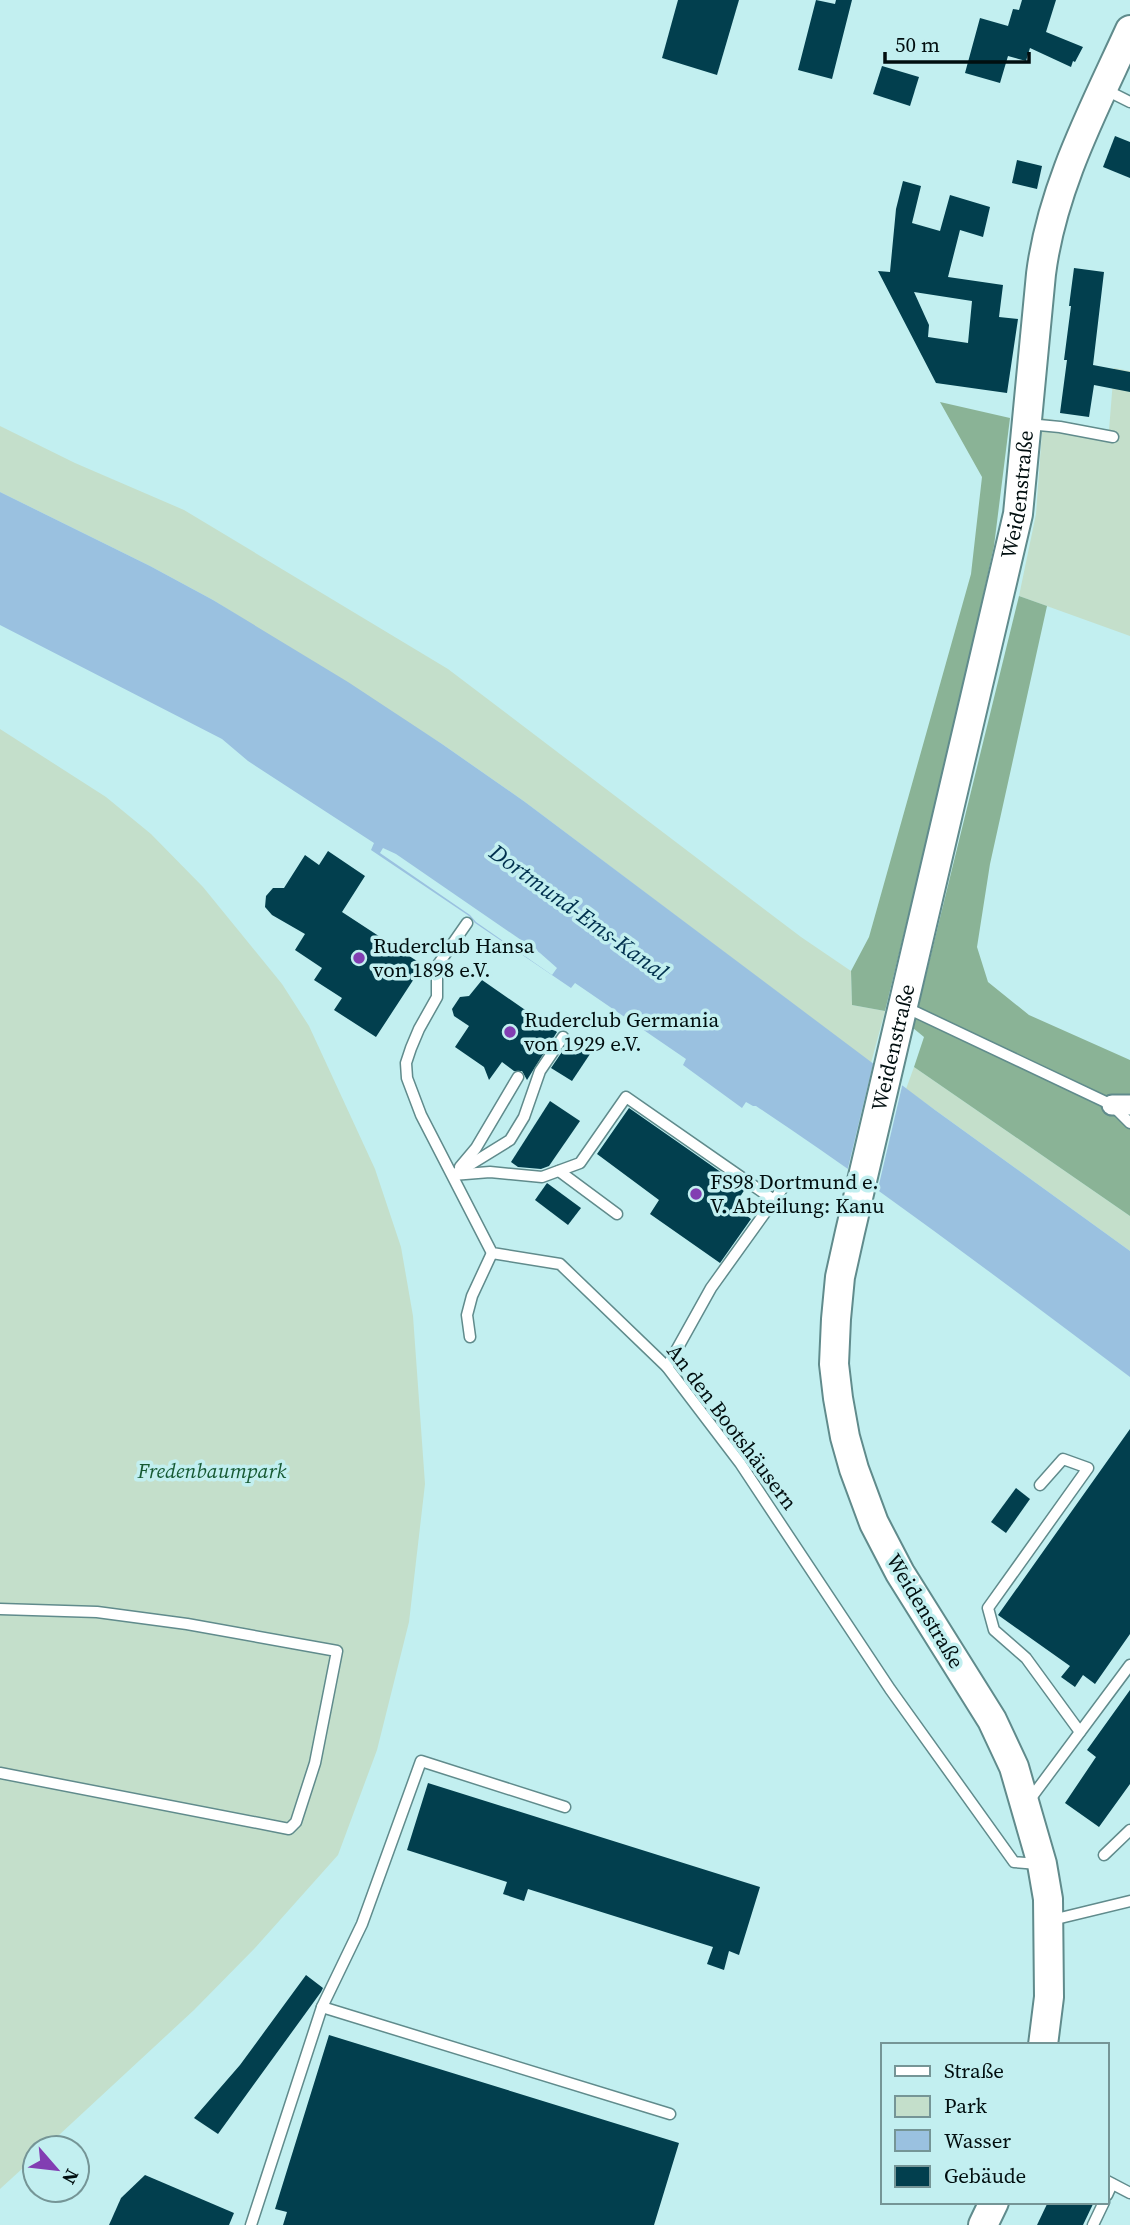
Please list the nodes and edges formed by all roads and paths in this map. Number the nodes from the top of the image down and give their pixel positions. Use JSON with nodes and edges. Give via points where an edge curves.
{"nodes":[{"id":1,"x":1130,"y":30,"type":"edge"},
{"id":2,"x":1103,"y":89,"type":"junction"},
{"id":3,"x":1130,"y":102,"type":"edge"},
{"id":4,"x":1028,"y":424,"type":"junction"},
{"id":5,"x":1113,"y":437,"type":"dead end"},
{"id":6,"x":467,"y":923,"type":"dead end"},
{"id":7,"x":900,"y":1016,"type":"junction"},
{"id":8,"x":563,"y":1037,"type":"dead end"},
{"id":9,"x":518,"y":1077,"type":"dead end"},
{"id":10,"x":1121,"y":1105,"type":"edge"},
{"id":11,"x":1130,"y":1123,"type":"edge"},
{"id":12,"x":559,"y":1171,"type":"junction"},
{"id":13,"x":453,"y":1175,"type":"junction"},
{"id":14,"x":782,"y":1189,"type":"dead end"},
{"id":15,"x":774,"y":1200,"type":"junction"},
{"id":16,"x":618,"y":1214,"type":"dead end"},
{"id":17,"x":492,"y":1253,"type":"junction"},
{"id":18,"x":470,"y":1337,"type":"dead end"},
{"id":19,"x":667,"y":1367,"type":"junction"},
{"id":20,"x":1040,"y":1485,"type":"dead end"},
{"id":21,"x":0,"y":1609,"type":"edge"},
{"id":22,"x":1130,"y":1665,"type":"edge"},
{"id":23,"x":1080,"y":1732,"type":"junction"},
{"id":24,"x":0,"y":1773,"type":"edge"},
{"id":25,"x":1025,"y":1805,"type":"junction"},
{"id":26,"x":565,"y":1807,"type":"dead end"},
{"id":27,"x":1130,"y":1830,"type":"edge"},
{"id":28,"x":1104,"y":1855,"type":"dead end"},
{"id":29,"x":1042,"y":1864,"type":"junction"},
{"id":30,"x":1130,"y":1901,"type":"edge"},
{"id":31,"x":1048,"y":1921,"type":"junction"},
{"id":32,"x":322,"y":2007,"type":"junction"},
{"id":33,"x":1043,"y":2043,"type":"edge"},
{"id":34,"x":670,"y":2114,"type":"dead end"},
{"id":35,"x":1110,"y":2183,"type":"edge"},
{"id":36,"x":1130,"y":2193,"type":"edge"},
{"id":37,"x":993,"y":2204,"type":"edge"},
{"id":38,"x":1103,"y":2204,"type":"edge"},
{"id":39,"x":251,"y":2225,"type":"edge"},
{"id":40,"x":983,"y":2225,"type":"edge"},
{"id":41,"x":1093,"y":2225,"type":"edge"}],
"edges":[{"from":1,"to":2,"type":"street","name":"Weidenstraße"},
{"from":2,"to":3,"type":"lane"},
{"from":2,"to":4,"type":"street","name":"Weidenstraße","via":[[1066,175],[1047,235]]},
{"from":4,"to":5,"type":"lane"},
{"from":4,"to":7,"type":"street","name":"Weidenstraße","via":[[1018,514]]},
{"from":6,"to":13,"type":"lane","via":[[437,967],[437,997],[406,1063],[421,1115]]},
{"from":7,"to":10,"type":"lane"},
{"from":7,"to":25,"type":"street","name":"Weidenstraße","via":[[840,1277],[834,1364],[838,1398],[854,1469],[874,1523],[992,1720]]},
{"from":8,"to":13,"type":"lane","via":[[540,1071],[524,1118],[510,1140]]},
{"from":9,"to":13,"type":"lane","via":[[476,1148]]},
{"from":10,"to":11,"type":"lane"},
{"from":12,"to":13,"type":"lane","via":[[542,1177],[490,1172]]},
{"from":12,"to":15,"type":"lane","via":[[580,1163],[626,1097]]},
{"from":12,"to":16,"type":"lane"},
{"from":13,"to":17,"type":"lane"},
{"from":14,"to":15,"type":"lane"},
{"from":15,"to":19,"type":"lane","via":[[711,1288]]},
{"from":17,"to":18,"type":"lane","via":[[469,1305]]},
{"from":17,"to":19,"type":"lane","name":"An den Bootshäusern","via":[[560,1264]]},
{"from":19,"to":29,"type":"lane","name":"An den Bootshäusern","via":[[740,1463],[890,1689],[1014,1862]]},
{"from":20,"to":23,"type":"lane","via":[[1063,1459],[1088,1468],[988,1608],[994,1630],[1026,1658]]},
{"from":21,"to":24,"type":"lane","via":[[97,1612],[337,1651],[315,1763],[296,1822],[289,1829]]},
{"from":22,"to":23,"type":"lane"},
{"from":23,"to":25,"type":"lane"},
{"from":25,"to":29,"type":"street","name":"Weidenstraße"},
{"from":26,"to":32,"type":"lane","via":[[421,1761],[362,1924]]},
{"from":27,"to":28,"type":"lane"},
{"from":29,"to":31,"type":"street","name":"Weidenstraße"},
{"from":30,"to":31,"type":"lane"},
{"from":31,"to":33,"type":"street","name":"Weidenstraße","via":[[1049,1997]]},
{"from":32,"to":34,"type":"lane"},
{"from":32,"to":39,"type":"lane"},
{"from":35,"to":36,"type":"lane"},
{"from":37,"to":40,"type":"street"},
{"from":38,"to":41,"type":"lane"}]}
